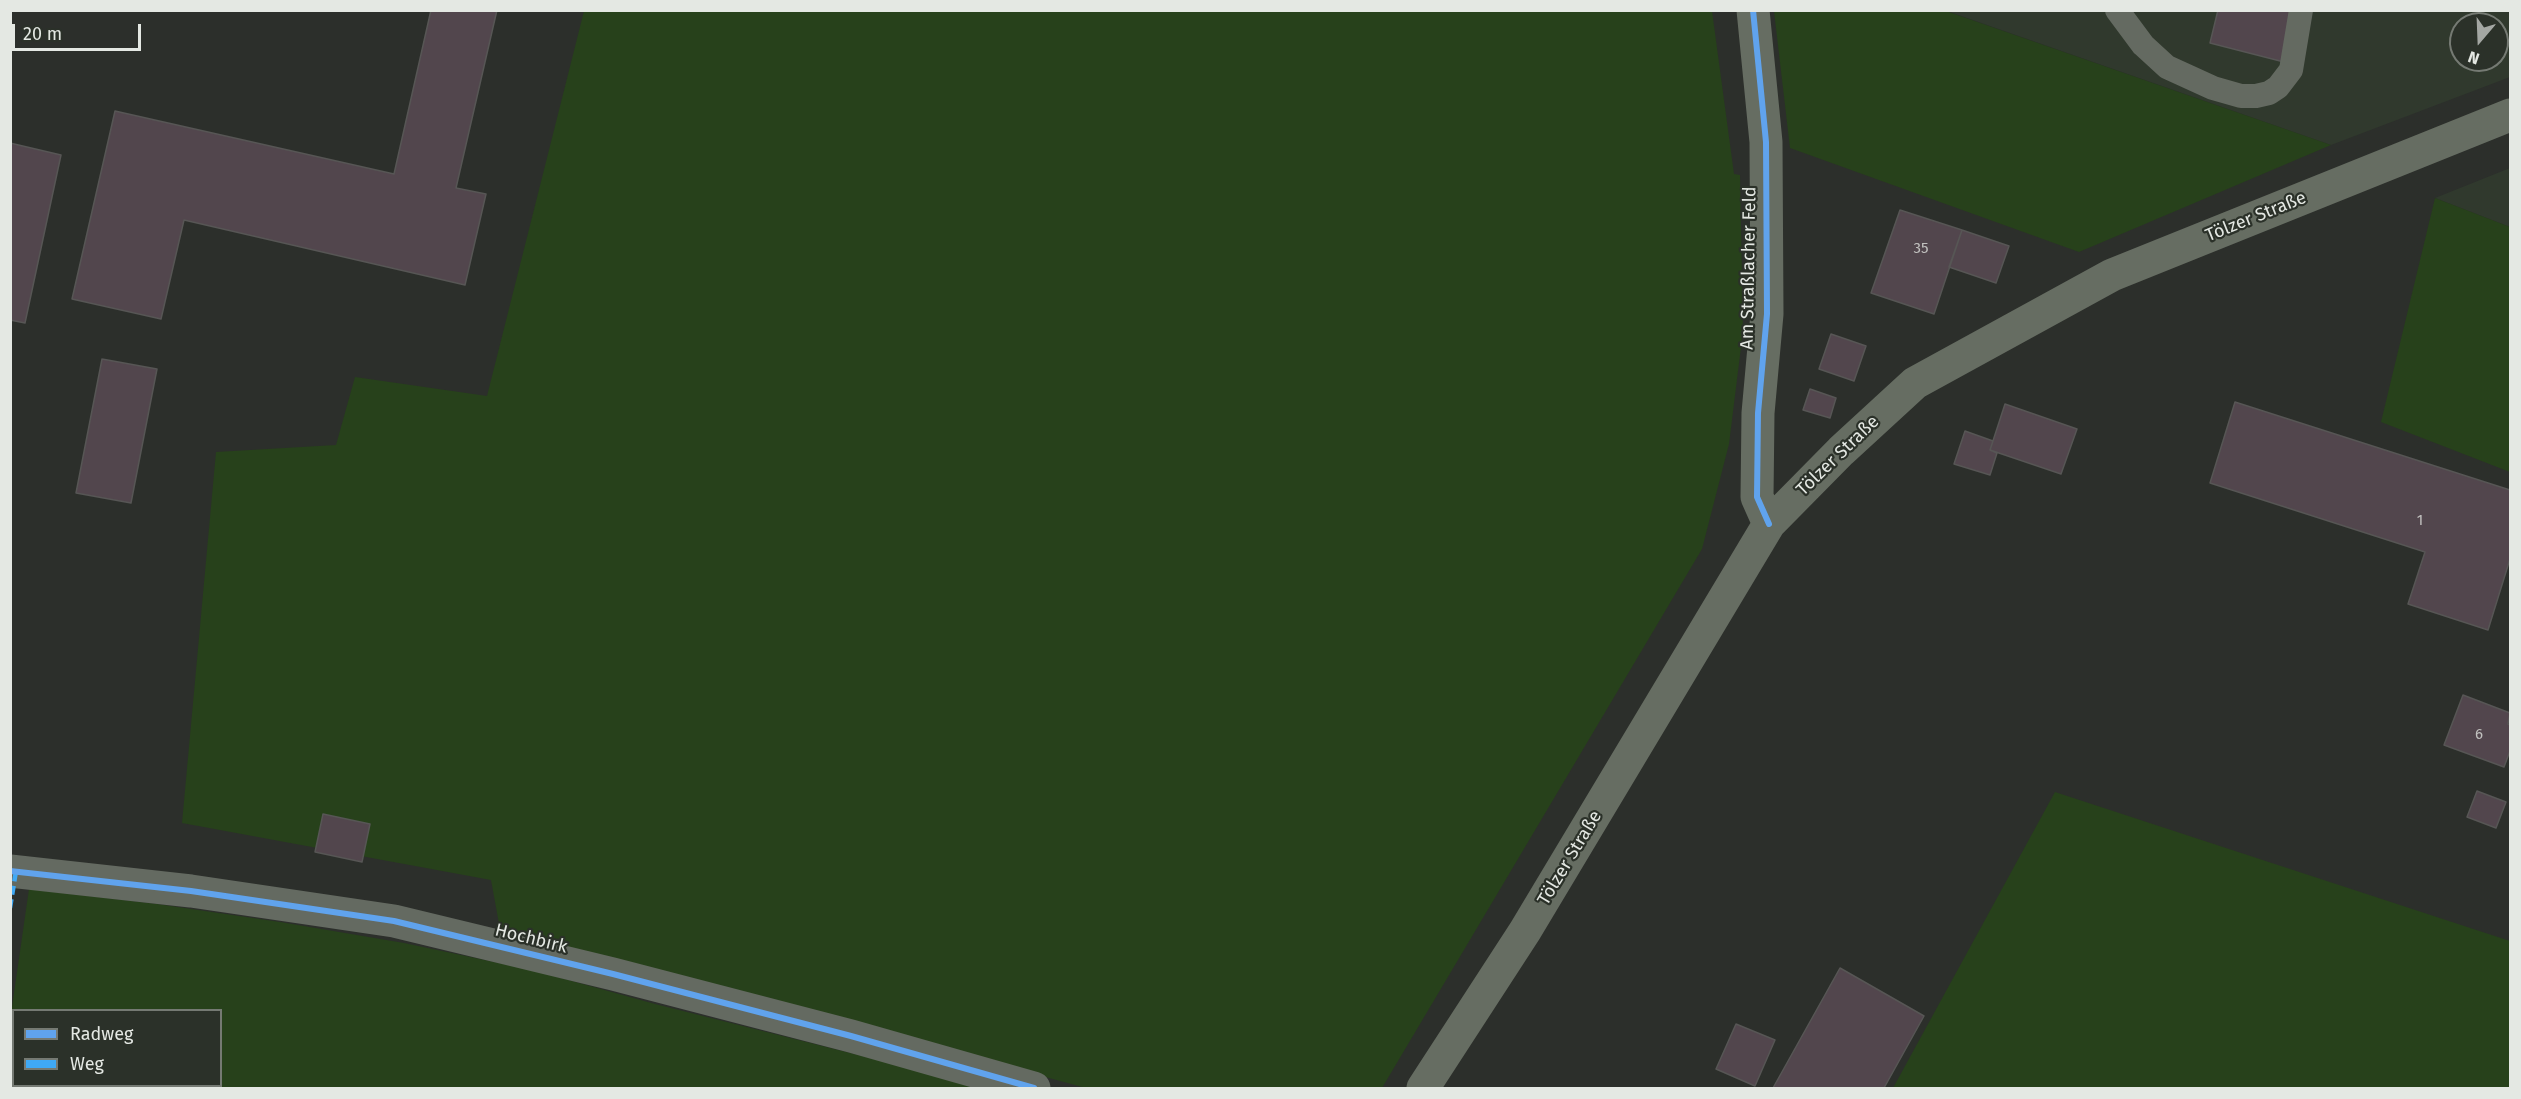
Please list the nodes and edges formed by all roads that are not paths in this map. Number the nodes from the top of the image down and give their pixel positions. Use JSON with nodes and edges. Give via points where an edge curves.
{"nodes":[{"id":1,"x":1753,"y":10,"type":"edge"},
{"id":2,"x":2117,"y":10,"type":"edge"},
{"id":3,"x":2301,"y":10,"type":"edge"},
{"id":4,"x":2511,"y":115,"type":"edge"},
{"id":5,"x":1769,"y":524,"type":"junction"},
{"id":6,"x":10,"y":871,"type":"edge"},
{"id":7,"x":1034,"y":1089,"type":"edge"},
{"id":8,"x":1423,"y":1089,"type":"edge"}],
"edges":[{"from":1,"to":5,"type":"main road","name":"Am Straßlacher Feld","via":[[1766,142],[1767,314],[1758,413],[1757,497]]},
{"from":2,"to":3,"type":"lane","via":[[2143,45],[2167,67],[2241,96],[2269,93],[2291,70]]},
{"from":4,"to":5,"type":"main road","name":"Tölzer Straße","via":[[2112,274],[1915,383]]},
{"from":5,"to":8,"type":"main road","name":"Tölzer Straße","via":[[1525,931]]},
{"from":6,"to":7,"type":"street","name":"Hochbirk","via":[[191,891],[394,921],[851,1036]]}]}
